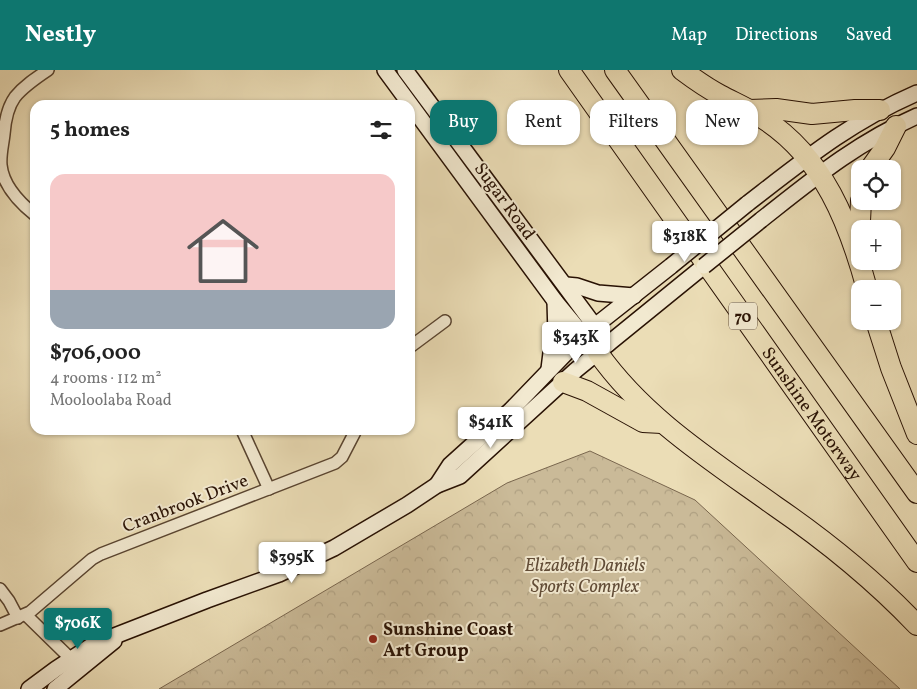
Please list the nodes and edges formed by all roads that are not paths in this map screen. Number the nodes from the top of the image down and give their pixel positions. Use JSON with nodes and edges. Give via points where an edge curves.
{"nodes":[{"id":1,"x":48,"y":70,"type":"edge"},
{"id":2,"x":385,"y":70,"type":"edge"},
{"id":3,"x":405,"y":70,"type":"edge"},
{"id":4,"x":569,"y":70,"type":"edge"},
{"id":5,"x":615,"y":70,"type":"edge"},
{"id":6,"x":682,"y":70,"type":"edge"},
{"id":7,"x":917,"y":94,"type":"edge"},
{"id":8,"x":407,"y":100,"type":"edge"},
{"id":9,"x":730,"y":100,"type":"edge"},
{"id":10,"x":758,"y":110,"type":"edge"},
{"id":11,"x":880,"y":110,"type":"junction"},
{"id":12,"x":415,"y":111,"type":"edge"},
{"id":13,"x":758,"y":116,"type":"edge"},
{"id":14,"x":917,"y":116,"type":"edge"},
{"id":15,"x":896,"y":126,"type":"junction"},
{"id":16,"x":807,"y":156,"type":"junction"},
{"id":17,"x":876,"y":160,"type":"edge"},
{"id":18,"x":820,"y":173,"type":"junction"},
{"id":19,"x":30,"y":211,"type":"edge"},
{"id":20,"x":851,"y":236,"type":"edge"},
{"id":21,"x":566,"y":285,"type":"junction"},
{"id":22,"x":634,"y":296,"type":"junction"},
{"id":23,"x":555,"y":301,"type":"junction"},
{"id":24,"x":445,"y":321,"type":"dead end"},
{"id":25,"x":595,"y":326,"type":"junction"},
{"id":26,"x":879,"y":330,"type":"edge"},
{"id":27,"x":583,"y":337,"type":"junction"},
{"id":28,"x":415,"y":343,"type":"edge"},
{"id":29,"x":603,"y":348,"type":"junction"},
{"id":30,"x":556,"y":376,"type":"junction"},
{"id":31,"x":662,"y":423,"type":"junction"},
{"id":32,"x":917,"y":434,"type":"edge"},
{"id":33,"x":244,"y":435,"type":"edge"},
{"id":34,"x":353,"y":435,"type":"edge"},
{"id":35,"x":269,"y":489,"type":"junction"},
{"id":36,"x":917,"y":493,"type":"edge"},
{"id":37,"x":917,"y":562,"type":"edge"},
{"id":38,"x":0,"y":589,"type":"edge"},
{"id":39,"x":22,"y":617,"type":"junction"},
{"id":40,"x":0,"y":625,"type":"edge"},
{"id":41,"x":917,"y":625,"type":"edge"},
{"id":42,"x":121,"y":635,"type":"junction"},
{"id":43,"x":70,"y":658,"type":"junction"},
{"id":44,"x":29,"y":689,"type":"edge"},
{"id":45,"x":55,"y":689,"type":"edge"}],
"edges":[{"from":1,"to":19,"type":"street","via":[[22,90],[5,119],[2,171],[19,201]]},
{"from":2,"to":8,"type":"main road","name":"Sugar Road"},
{"from":3,"to":21,"type":"main road","name":"Sugar Road"},
{"from":4,"to":37,"type":"highway","name":"Sunshine Motorway","number":"70"},
{"from":5,"to":36,"type":"highway","number":"70"},
{"from":6,"to":9,"type":"highway"},
{"from":7,"to":11,"type":"main road"},
{"from":10,"to":11,"type":"highway","via":[[812,114]]},
{"from":11,"to":16,"type":"main road"},
{"from":12,"to":23,"type":"main road","name":"Sugar Road"},
{"from":13,"to":16,"type":"highway","via":[[782,132]]},
{"from":14,"to":15,"type":"main road"},
{"from":15,"to":17,"type":"highway"},
{"from":15,"to":18,"type":"main road","via":[[852,150]]},
{"from":16,"to":18,"type":"highway"},
{"from":16,"to":22,"type":"main road","bridge":true},
{"from":18,"to":20,"type":"highway"},
{"from":18,"to":29,"type":"main road","bridge":true},
{"from":21,"to":22,"type":"main road","via":[[598,293]]},
{"from":21,"to":25,"type":"main road","name":"Sugar Road"},
{"from":22,"to":25,"type":"main road"},
{"from":23,"to":27,"type":"main road","name":"Sugar Road"},
{"from":23,"to":30,"type":"main road","via":[[556,335],[550,353]]},
{"from":24,"to":28,"type":"street"},
{"from":25,"to":27,"type":"main road"},
{"from":25,"to":29,"type":"main road","name":"Sugar Road"},
{"from":26,"to":32,"type":"highway"},
{"from":27,"to":29,"type":"main road","name":"Sugar Road"},
{"from":27,"to":30,"type":"main road"},
{"from":29,"to":30,"type":"main road"},
{"from":29,"to":31,"type":"highway","via":[[626,388]]},
{"from":30,"to":31,"type":"highway","via":[[643,422]]},
{"from":30,"to":42,"type":"main road","via":[[460,476],[437,485],[334,548],[279,574]]},
{"from":31,"to":41,"type":"highway","via":[[849,561]]},
{"from":33,"to":35,"type":"street"},
{"from":34,"to":35,"type":"street","name":"Cranbrook Drive","via":[[338,460]]},
{"from":35,"to":39,"type":"street","name":"Cranbrook Drive","via":[[101,554]]},
{"from":38,"to":39,"type":"street"},
{"from":39,"to":40,"type":"street","name":"Cranbrook Drive"},
{"from":39,"to":43,"type":"street"},
{"from":42,"to":43,"type":"main road","via":[[94,644]]},
{"from":42,"to":45,"type":"main road"},
{"from":43,"to":44,"type":"main road"}]}
